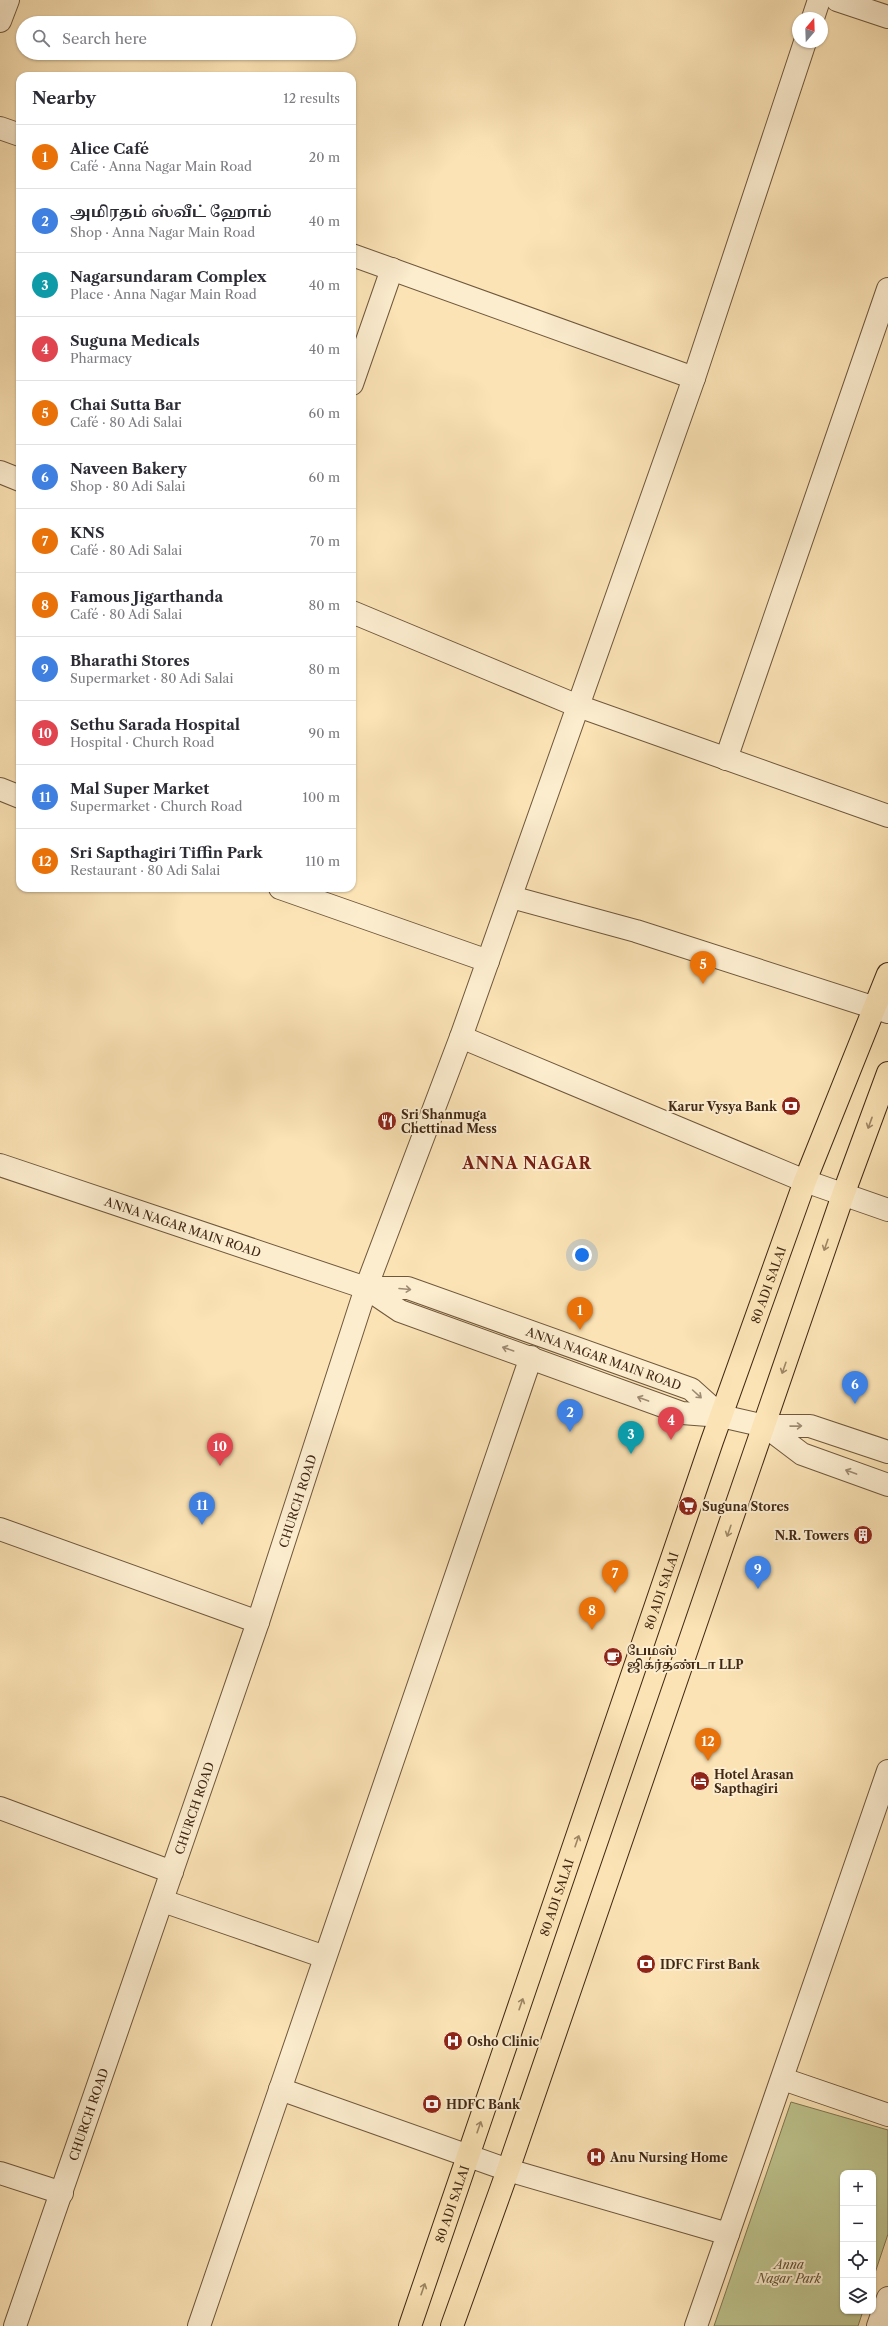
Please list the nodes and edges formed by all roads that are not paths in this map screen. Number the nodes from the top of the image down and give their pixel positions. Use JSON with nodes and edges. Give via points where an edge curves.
{"nodes":[{"id":1,"x":8,"y":0,"type":"edge"},
{"id":2,"x":819,"y":0,"type":"edge"},
{"id":3,"x":837,"y":0,"type":"edge"},
{"id":4,"x":815,"y":12,"type":"edge"},
{"id":5,"x":888,"y":17,"type":"edge"},
{"id":6,"x":0,"y":21,"type":"edge"},
{"id":7,"x":803,"y":48,"type":"edge"},
{"id":8,"x":0,"y":128,"type":"edge"},
{"id":9,"x":16,"y":134,"type":"edge"},
{"id":10,"x":356,"y":256,"type":"edge"},
{"id":11,"x":392,"y":269,"type":"junction"},
{"id":12,"x":888,"y":289,"type":"edge"},
{"id":13,"x":356,"y":372,"type":"edge"},
{"id":14,"x":694,"y":378,"type":"junction"},
{"id":15,"x":0,"y":472,"type":"edge"},
{"id":16,"x":16,"y":478,"type":"edge"},
{"id":17,"x":356,"y":614,"type":"edge"},
{"id":18,"x":578,"y":706,"type":"junction"},
{"id":19,"x":726,"y":759,"type":"junction"},
{"id":20,"x":0,"y":790,"type":"edge"},
{"id":21,"x":16,"y":795,"type":"edge"},
{"id":22,"x":888,"y":816,"type":"edge"},
{"id":23,"x":291,"y":892,"type":"edge"},
{"id":24,"x":510,"y":897,"type":"junction"},
{"id":25,"x":488,"y":961,"type":"junction"},
{"id":26,"x":888,"y":974,"type":"edge"},
{"id":27,"x":882,"y":1010,"type":"edge"},
{"id":28,"x":461,"y":1036,"type":"junction"},
{"id":29,"x":888,"y":1073,"type":"edge"},
{"id":30,"x":0,"y":1165,"type":"edge"},
{"id":31,"x":805,"y":1181,"type":"junction"},
{"id":32,"x":843,"y":1195,"type":"junction"},
{"id":33,"x":888,"y":1210,"type":"edge"},
{"id":34,"x":366,"y":1288,"type":"junction"},
{"id":35,"x":531,"y":1357,"type":"junction"},
{"id":36,"x":722,"y":1416,"type":"junction"},
{"id":37,"x":765,"y":1426,"type":"junction"},
{"id":38,"x":888,"y":1452,"type":"edge"},
{"id":39,"x":888,"y":1485,"type":"edge"},
{"id":40,"x":0,"y":1529,"type":"edge"},
{"id":41,"x":258,"y":1622,"type":"junction"},
{"id":42,"x":888,"y":1771,"type":"edge"},
{"id":43,"x":0,"y":1808,"type":"edge"},
{"id":44,"x":172,"y":1872,"type":"junction"},
{"id":45,"x":162,"y":1901,"type":"junction"},
{"id":46,"x":325,"y":1957,"type":"junction"},
{"id":47,"x":783,"y":2079,"type":"junction"},
{"id":48,"x":280,"y":2090,"type":"junction"},
{"id":49,"x":888,"y":2115,"type":"edge"},
{"id":50,"x":469,"y":2156,"type":"junction"},
{"id":51,"x":508,"y":2170,"type":"junction"},
{"id":52,"x":0,"y":2173,"type":"edge"},
{"id":53,"x":62,"y":2192,"type":"junction"},
{"id":54,"x":728,"y":2234,"type":"junction"},
{"id":55,"x":888,"y":2298,"type":"edge"},
{"id":56,"x":15,"y":2326,"type":"edge"},
{"id":57,"x":199,"y":2326,"type":"edge"},
{"id":58,"x":410,"y":2326,"type":"edge"},
{"id":59,"x":452,"y":2326,"type":"edge"},
{"id":60,"x":696,"y":2326,"type":"edge"},
{"id":61,"x":878,"y":2326,"type":"edge"}],
"edges":[{"from":1,"to":6,"type":"street"},
{"from":2,"to":4,"type":"street"},
{"from":3,"to":5,"type":"street"},
{"from":7,"to":14,"type":"street","name":"CHURCH ROAD"},
{"from":8,"to":9,"type":"street"},
{"from":10,"to":11,"type":"street"},
{"from":11,"to":13,"type":"street"},
{"from":11,"to":14,"type":"street"},
{"from":12,"to":19,"type":"street"},
{"from":14,"to":18,"type":"street","name":"CHURCH ROAD"},
{"from":15,"to":16,"type":"street"},
{"from":17,"to":18,"type":"street"},
{"from":18,"to":19,"type":"street"},
{"from":18,"to":24,"type":"street","name":"CHURCH ROAD"},
{"from":19,"to":22,"type":"street"},
{"from":20,"to":21,"type":"street"},
{"from":23,"to":25,"type":"street"},
{"from":24,"to":25,"type":"street","name":"CHURCH ROAD"},
{"from":24,"to":27,"type":"street","via":[[636,931]]},
{"from":25,"to":28,"type":"street","name":"CHURCH ROAD"},
{"from":26,"to":27,"type":"main road","name":"80 ADI SALAI"},
{"from":27,"to":31,"type":"main road","name":"80 ADI SALAI"},
{"from":28,"to":31,"type":"street"},
{"from":28,"to":34,"type":"street","name":"CHURCH ROAD"},
{"from":29,"to":32,"type":"main road","one_way":true},
{"from":30,"to":34,"type":"street","name":"ANNA NAGAR MAIN ROAD"},
{"from":31,"to":32,"type":"street"},
{"from":31,"to":36,"type":"main road","name":"80 ADI SALAI"},
{"from":32,"to":33,"type":"street"},
{"from":32,"to":37,"type":"main road","one_way":true},
{"from":35,"to":34,"type":"street","name":"ANNA NAGAR MAIN ROAD","one_way":true,"via":[[400,1311]]},
{"from":34,"to":36,"type":"street","name":"ANNA NAGAR MAIN ROAD","one_way":true,"via":[[408,1288],[691,1389]]},
{"from":34,"to":41,"type":"street","name":"CHURCH ROAD"},
{"from":36,"to":35,"type":"street","name":"ANNA NAGAR MAIN ROAD","one_way":true,"via":[[682,1413]]},
{"from":35,"to":46,"type":"street"},
{"from":36,"to":37,"type":"street"},
{"from":50,"to":36,"type":"main road","name":"80 ADI SALAI","one_way":true},
{"from":37,"to":38,"type":"street","one_way":true,"via":[[810,1426]]},
{"from":39,"to":37,"type":"street","one_way":true,"via":[[802,1454]]},
{"from":37,"to":51,"type":"main road","one_way":true},
{"from":40,"to":41,"type":"street"},
{"from":41,"to":44,"type":"street","name":"CHURCH ROAD"},
{"from":42,"to":47,"type":"street"},
{"from":43,"to":44,"type":"street"},
{"from":44,"to":45,"type":"street","name":"CHURCH ROAD"},
{"from":45,"to":46,"type":"street"},
{"from":45,"to":53,"type":"street","name":"CHURCH ROAD"},
{"from":46,"to":48,"type":"street"},
{"from":47,"to":49,"type":"street"},
{"from":47,"to":54,"type":"street"},
{"from":48,"to":50,"type":"street"},
{"from":48,"to":57,"type":"street"},
{"from":50,"to":51,"type":"street"},
{"from":58,"to":50,"type":"main road","name":"80 ADI SALAI","one_way":true},
{"from":51,"to":54,"type":"street"},
{"from":51,"to":59,"type":"main road"},
{"from":52,"to":53,"type":"street"},
{"from":53,"to":56,"type":"street","name":"CHURCH ROAD"},
{"from":54,"to":60,"type":"street"},
{"from":55,"to":61,"type":"street"}]}
